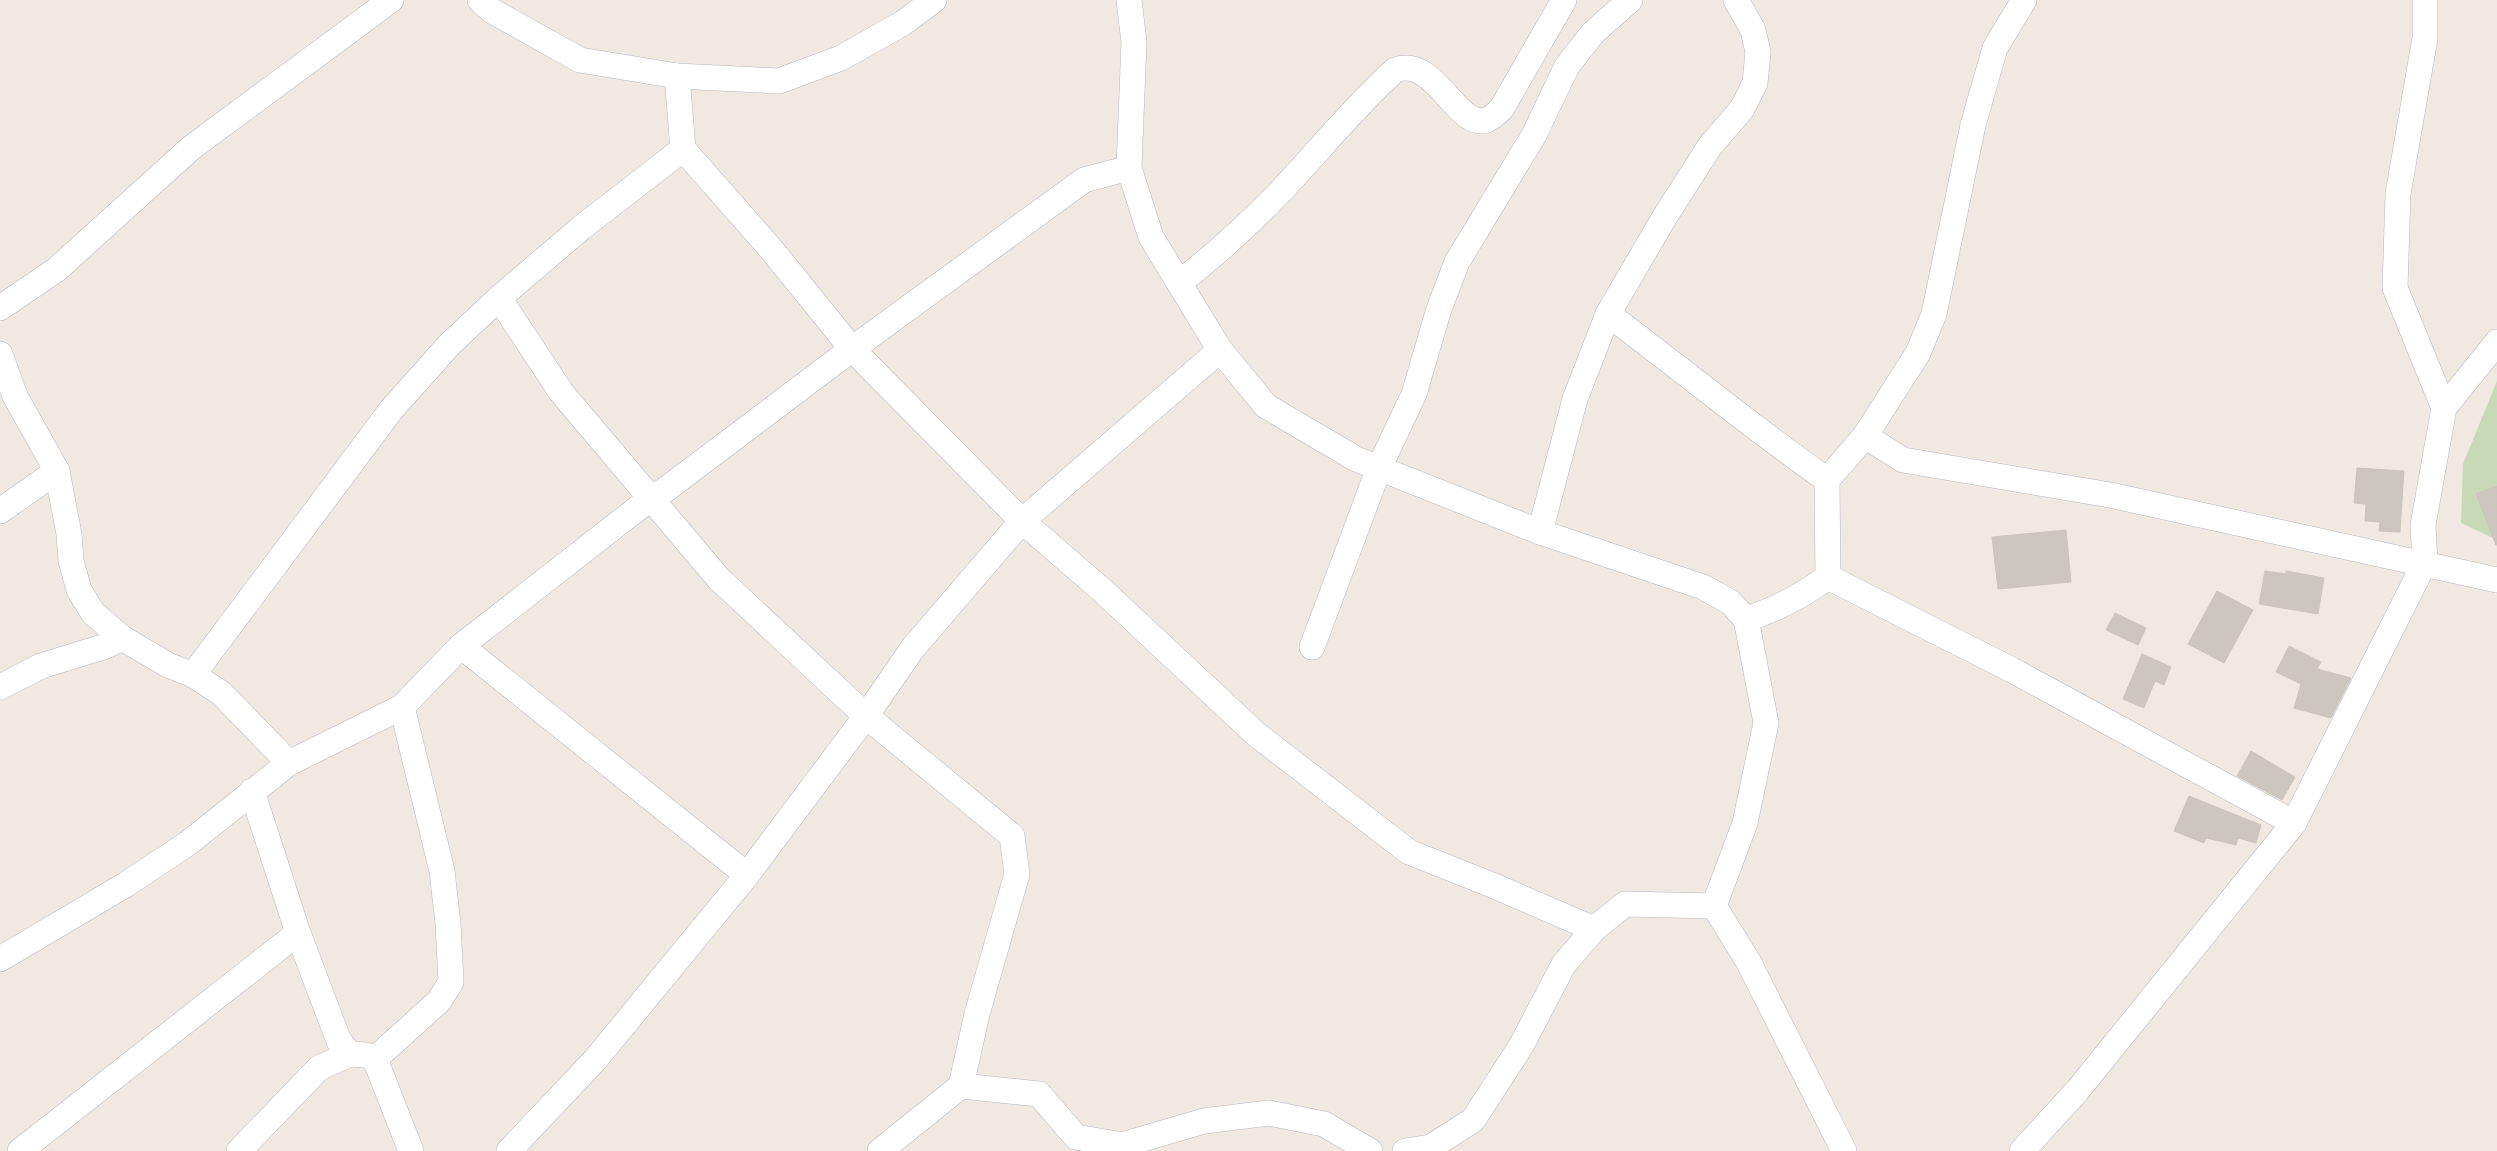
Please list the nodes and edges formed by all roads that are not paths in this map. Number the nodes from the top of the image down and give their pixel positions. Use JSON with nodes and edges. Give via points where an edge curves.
{"nodes":[{"id":1,"x":391,"y":0,"type":"edge"},
{"id":2,"x":480,"y":0,"type":"edge"},
{"id":3,"x":934,"y":0,"type":"edge"},
{"id":4,"x":1564,"y":0,"type":"edge"},
{"id":5,"x":1630,"y":0,"type":"edge"},
{"id":6,"x":1736,"y":0,"type":"edge"},
{"id":7,"x":2024,"y":0,"type":"edge"},
{"id":8,"x":2425,"y":0,"type":"edge"},
{"id":9,"x":1133,"y":2,"type":"edge"},
{"id":10,"x":678,"y":76,"type":"junction"},
{"id":11,"x":683,"y":150,"type":"junction"},
{"id":12,"x":1129,"y":168,"type":"junction"},
{"id":13,"x":1179,"y":283,"type":"junction"},
{"id":14,"x":499,"y":298,"type":"junction"},
{"id":15,"x":0,"y":308,"type":"edge"},
{"id":16,"x":1608,"y":314,"type":"junction"},
{"id":17,"x":2497,"y":342,"type":"edge"},
{"id":18,"x":852,"y":349,"type":"junction"},
{"id":19,"x":1220,"y":350,"type":"junction"},
{"id":20,"x":0,"y":354,"type":"edge"},
{"id":21,"x":2444,"y":408,"type":"junction"},
{"id":22,"x":1865,"y":436,"type":"junction"},
{"id":23,"x":1379,"y":468,"type":"junction"},
{"id":24,"x":57,"y":471,"type":"junction"},
{"id":25,"x":1827,"y":480,"type":"junction"},
{"id":26,"x":651,"y":498,"type":"junction"},
{"id":27,"x":0,"y":511,"type":"edge"},
{"id":28,"x":1022,"y":521,"type":"junction"},
{"id":29,"x":1540,"y":532,"type":"junction"},
{"id":30,"x":2425,"y":562,"type":"junction"},
{"id":31,"x":1828,"y":577,"type":"junction"},
{"id":32,"x":2497,"y":580,"type":"edge"},
{"id":33,"x":1746,"y":619,"type":"junction"},
{"id":34,"x":122,"y":638,"type":"junction"},
{"id":35,"x":460,"y":646,"type":"junction"},
{"id":36,"x":1312,"y":647,"type":"dead end"},
{"id":37,"x":193,"y":675,"type":"junction"},
{"id":38,"x":0,"y":687,"type":"edge"},
{"id":39,"x":402,"y":706,"type":"junction"},
{"id":40,"x":866,"y":716,"type":"junction"},
{"id":41,"x":289,"y":763,"type":"junction"},
{"id":42,"x":252,"y":791,"type":"junction"},
{"id":43,"x":2294,"y":823,"type":"junction"},
{"id":44,"x":747,"y":875,"type":"junction"},
{"id":45,"x":1714,"y":906,"type":"junction"},
{"id":46,"x":1594,"y":929,"type":"junction"},
{"id":47,"x":298,"y":933,"type":"junction"},
{"id":48,"x":0,"y":959,"type":"edge"},
{"id":49,"x":350,"y":1054,"type":"junction"},
{"id":50,"x":375,"y":1060,"type":"junction"},
{"id":51,"x":961,"y":1086,"type":"junction"},
{"id":52,"x":1096,"y":1146,"type":"edge"},
{"id":53,"x":0,"y":1148,"type":"edge"},
{"id":54,"x":3,"y":1151,"type":"edge"},
{"id":55,"x":20,"y":1151,"type":"edge"},
{"id":56,"x":238,"y":1151,"type":"edge"},
{"id":57,"x":411,"y":1151,"type":"edge"},
{"id":58,"x":509,"y":1151,"type":"edge"},
{"id":59,"x":880,"y":1151,"type":"edge"},
{"id":60,"x":1370,"y":1151,"type":"edge"},
{"id":61,"x":1406,"y":1151,"type":"edge"},
{"id":62,"x":1844,"y":1151,"type":"edge"},
{"id":63,"x":2022,"y":1151,"type":"edge"}],
"edges":[{"from":1,"to":15,"type":"street","via":[[191,148],[56,270]]},
{"from":2,"to":10,"type":"street","via":[[492,11],[580,60]]},
{"from":3,"to":10,"type":"street","via":[[903,23],[841,58],[779,81]]},
{"from":4,"to":13,"type":"street","via":[[1502,108],[1487,120],[1477,120],[1464,112],[1420,69],[1395,70],[1226,246]]},
{"from":5,"to":23,"type":"street","via":[[1593,33],[1567,66],[1534,135],[1468,241],[1448,284],[1414,394]]},
{"from":6,"to":16,"type":"street","via":[[1753,30],[1758,52],[1755,83],[1742,109],[1710,146],[1664,218]]},
{"from":7,"to":22,"type":"street","via":[[1995,48],[1973,125],[1934,314],[1918,353]]},
{"from":8,"to":21,"type":"street","via":[[2426,38],[2398,194],[2395,288]]},
{"from":9,"to":12,"type":"street"},
{"from":10,"to":11,"type":"street"},
{"from":11,"to":14,"type":"street","via":[[581,228]]},
{"from":11,"to":18,"type":"street","via":[[771,249]]},
{"from":12,"to":13,"type":"street","via":[[1151,237]]},
{"from":12,"to":18,"type":"street","via":[[1084,180]]},
{"from":13,"to":19,"type":"street"},
{"from":14,"to":26,"type":"street","via":[[561,392]]},
{"from":14,"to":37,"type":"street","via":[[449,345],[391,410]]},
{"from":16,"to":25,"type":"street"},
{"from":16,"to":29,"type":"street","via":[[1575,399]]},
{"from":17,"to":21,"type":"street"},
{"from":18,"to":26,"type":"street"},
{"from":18,"to":28,"type":"street"},
{"from":19,"to":23,"type":"street","via":[[1266,406],[1356,459]]},
{"from":19,"to":28,"type":"street"},
{"from":20,"to":24,"type":"street","via":[[15,396]]},
{"from":21,"to":30,"type":"street","via":[[2423,525]]},
{"from":22,"to":25,"type":"street"},
{"from":22,"to":30,"type":"street","via":[[1903,460],[2110,495]]},
{"from":23,"to":29,"type":"street"},
{"from":23,"to":36,"type":"street"},
{"from":24,"to":27,"type":"street"},
{"from":24,"to":34,"type":"street","via":[[70,534],[71,561],[79,590],[93,613]]},
{"from":25,"to":31,"type":"street"},
{"from":26,"to":35,"type":"street"},
{"from":26,"to":40,"type":"street","via":[[719,579]]},
{"from":28,"to":40,"type":"street","via":[[913,648]]},
{"from":28,"to":46,"type":"street","via":[[1104,591],[1256,734],[1410,852]]},
{"from":29,"to":33,"type":"street","via":[[1703,588],[1730,602]]},
{"from":30,"to":32,"type":"street"},
{"from":30,"to":43,"type":"street"},
{"from":31,"to":33,"type":"street","via":[[1808,592],[1762,615]]},
{"from":31,"to":43,"type":"street","via":[[2012,670]]},
{"from":33,"to":45,"type":"street","via":[[1766,723],[1745,823]]},
{"from":34,"to":37,"type":"street","via":[[168,665]]},
{"from":34,"to":38,"type":"street","via":[[41,666]]},
{"from":35,"to":39,"type":"street"},
{"from":35,"to":44,"type":"street"},
{"from":37,"to":41,"type":"street","via":[[221,693]]},
{"from":39,"to":41,"type":"street"},
{"from":39,"to":50,"type":"street","via":[[442,871],[450,982],[439,1001]]},
{"from":40,"to":44,"type":"street"},
{"from":40,"to":51,"type":"street","via":[[1012,836],[1017,874],[977,1014]]},
{"from":41,"to":42,"type":"street"},
{"from":42,"to":47,"type":"street"},
{"from":42,"to":48,"type":"street","via":[[187,844]]},
{"from":43,"to":63,"type":"street","via":[[2076,1091]]},
{"from":44,"to":58,"type":"street","via":[[595,1060]]},
{"from":45,"to":46,"type":"street","via":[[1625,904]]},
{"from":45,"to":62,"type":"street","via":[[1748,961]]},
{"from":46,"to":61,"type":"street","via":[[1564,964],[1521,1046],[1473,1120],[1431,1147]]},
{"from":47,"to":49,"type":"street","via":[[339,1040]]},
{"from":47,"to":55,"type":"street"},
{"from":49,"to":50,"type":"street","via":[[366,1054]]},
{"from":49,"to":56,"type":"street","via":[[319,1068]]},
{"from":50,"to":57,"type":"street"},
{"from":51,"to":52,"type":"street","via":[[1039,1094],[1076,1138]]},
{"from":51,"to":59,"type":"street"},
{"from":52,"to":60,"type":"street","via":[[1122,1144],[1204,1121],[1269,1113],[1324,1124]]},
{"from":53,"to":54,"type":"street"}]}
